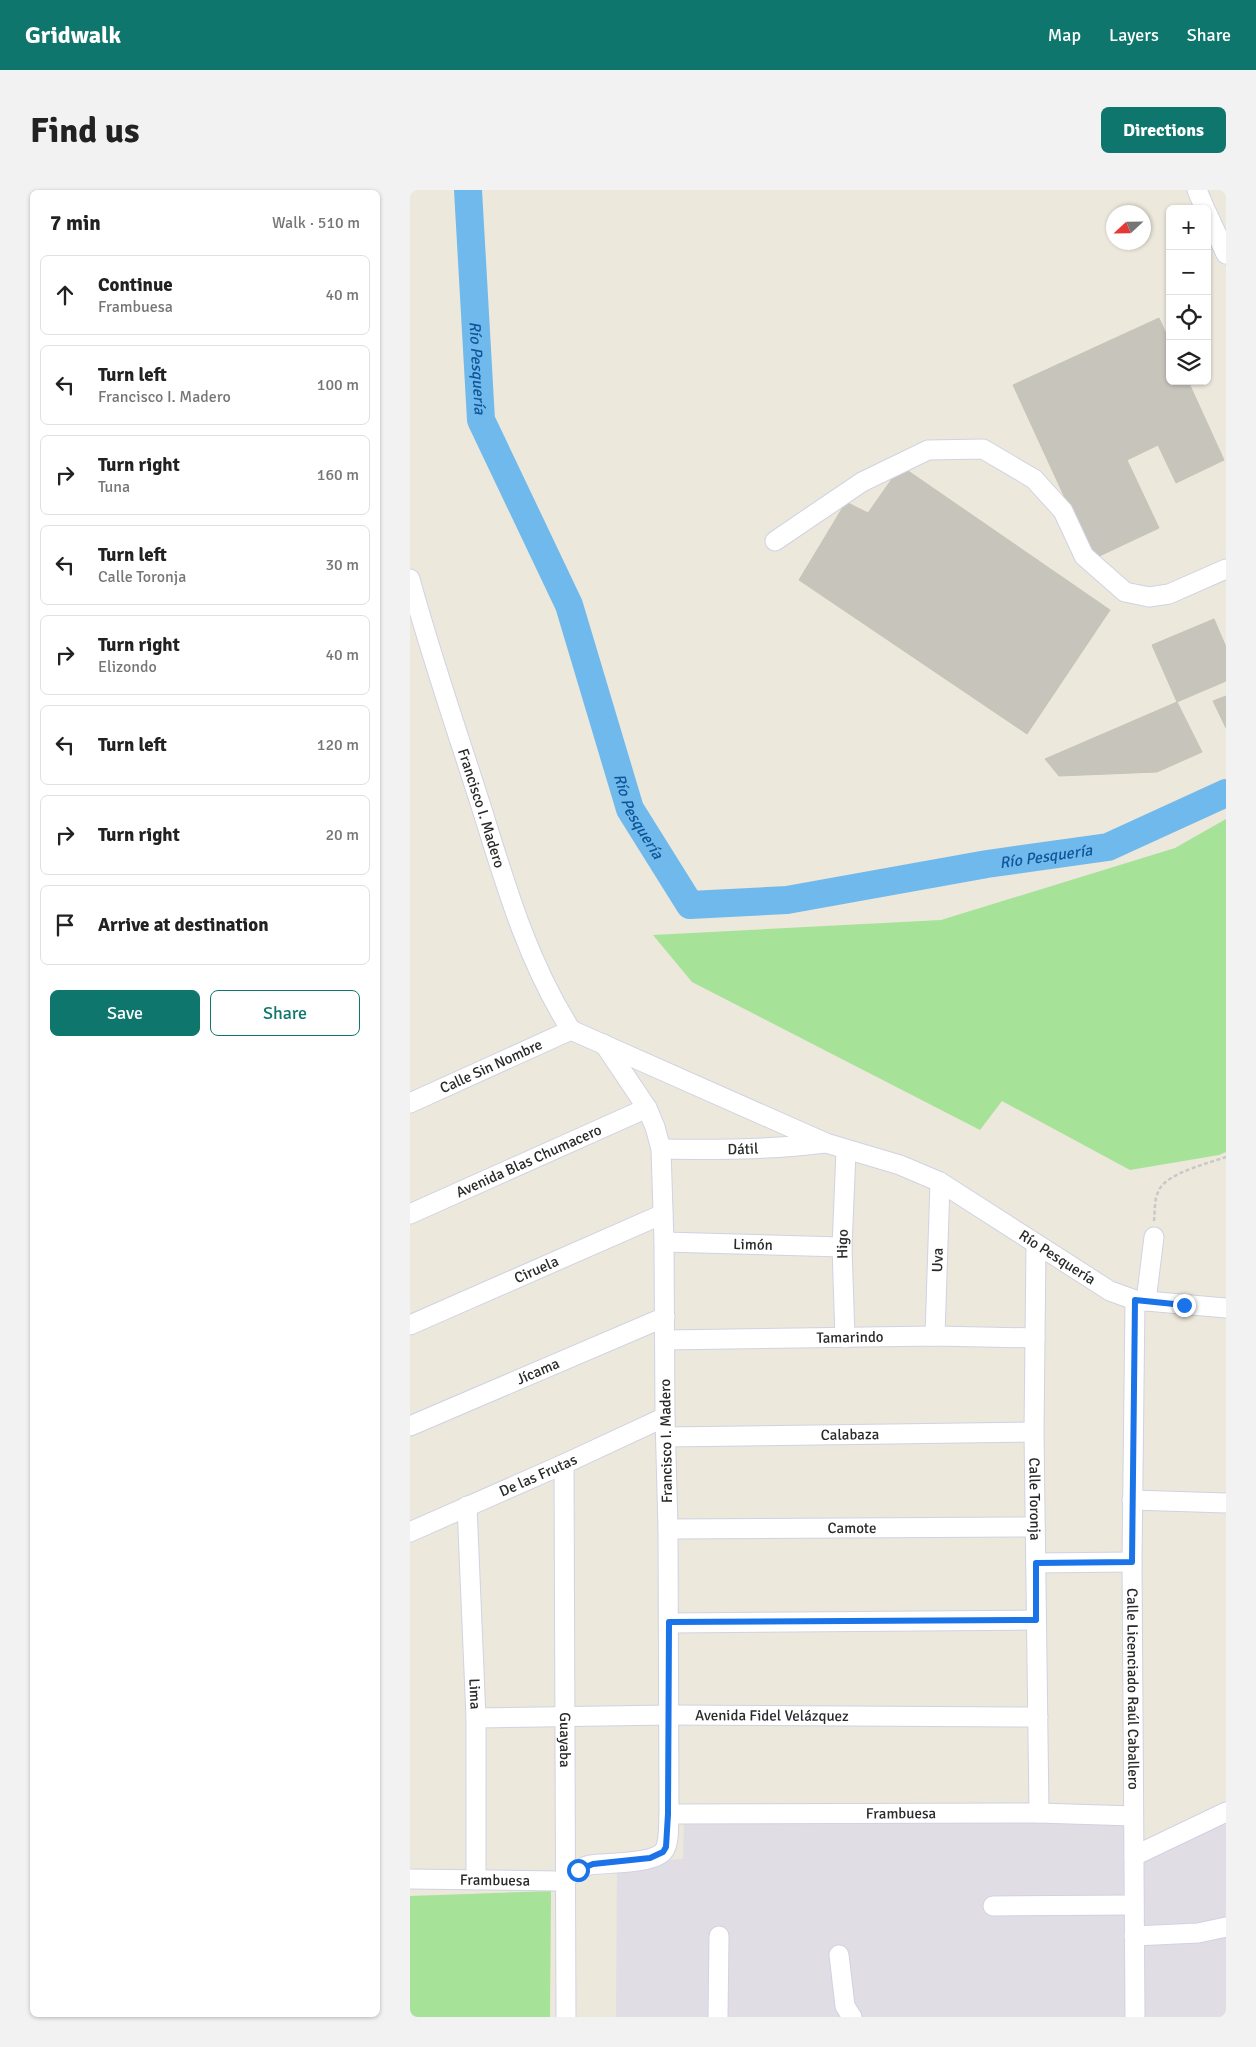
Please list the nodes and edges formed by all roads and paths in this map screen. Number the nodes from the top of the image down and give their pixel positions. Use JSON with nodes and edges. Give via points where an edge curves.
{"nodes":[{"id":1,"x":1197,"y":190,"type":"edge"},
{"id":2,"x":1203,"y":205,"type":"edge"},
{"id":3,"x":1211,"y":222,"type":"edge"},
{"id":4,"x":1226,"y":254,"type":"edge"},
{"id":5,"x":775,"y":541,"type":"dead end"},
{"id":6,"x":1226,"y":569,"type":"edge"},
{"id":7,"x":410,"y":579,"type":"edge"},
{"id":8,"x":571,"y":1030,"type":"junction"},
{"id":9,"x":604,"y":1044,"type":"junction"},
{"id":10,"x":410,"y":1102,"type":"edge"},
{"id":11,"x":646,"y":1108,"type":"junction"},
{"id":12,"x":826,"y":1143,"type":"junction"},
{"id":13,"x":661,"y":1149,"type":"junction"},
{"id":14,"x":846,"y":1151,"type":"junction"},
{"id":15,"x":1226,"y":1157,"type":"edge"},
{"id":16,"x":940,"y":1182,"type":"junction"},
{"id":17,"x":410,"y":1214,"type":"edge"},
{"id":18,"x":663,"y":1214,"type":"junction"},
{"id":19,"x":1154,"y":1237,"type":"joint"},
{"id":20,"x":664,"y":1242,"type":"junction"},
{"id":21,"x":1036,"y":1245,"type":"junction"},
{"id":22,"x":842,"y":1247,"type":"junction"},
{"id":23,"x":1140,"y":1300,"type":"junction"},
{"id":24,"x":1226,"y":1308,"type":"edge"},
{"id":25,"x":664,"y":1317,"type":"junction"},
{"id":26,"x":410,"y":1325,"type":"edge"},
{"id":27,"x":935,"y":1336,"type":"junction"},
{"id":28,"x":845,"y":1338,"type":"junction"},
{"id":29,"x":1035,"y":1338,"type":"junction"},
{"id":30,"x":665,"y":1340,"type":"junction"},
{"id":31,"x":665,"y":1416,"type":"junction"},
{"id":32,"x":410,"y":1426,"type":"edge"},
{"id":33,"x":1034,"y":1432,"type":"junction"},
{"id":34,"x":666,"y":1436,"type":"junction"},
{"id":35,"x":564,"y":1464,"type":"junction"},
{"id":36,"x":1132,"y":1500,"type":"junction"},
{"id":37,"x":1226,"y":1503,"type":"edge"},
{"id":38,"x":467,"y":1506,"type":"junction"},
{"id":39,"x":1035,"y":1527,"type":"junction"},
{"id":40,"x":668,"y":1529,"type":"junction"},
{"id":41,"x":410,"y":1532,"type":"edge"},
{"id":42,"x":1132,"y":1562,"type":"junction"},
{"id":43,"x":1036,"y":1563,"type":"junction"},
{"id":44,"x":1036,"y":1620,"type":"junction"},
{"id":45,"x":669,"y":1622,"type":"junction"},
{"id":46,"x":668,"y":1715,"type":"junction"},
{"id":47,"x":1038,"y":1717,"type":"junction"},
{"id":48,"x":476,"y":1718,"type":"junction"},
{"id":49,"x":564,"y":1718,"type":"junction"},
{"id":50,"x":1226,"y":1812,"type":"edge"},
{"id":51,"x":1039,"y":1813,"type":"junction"},
{"id":52,"x":668,"y":1814,"type":"junction"},
{"id":53,"x":1133,"y":1816,"type":"junction"},
{"id":54,"x":663,"y":1852,"type":"joint"},
{"id":55,"x":1134,"y":1856,"type":"junction"},
{"id":56,"x":566,"y":1879,"type":"junction"},
{"id":57,"x":410,"y":1880,"type":"edge"},
{"id":58,"x":476,"y":1880,"type":"junction"},
{"id":59,"x":1134,"y":1905,"type":"junction"},
{"id":60,"x":993,"y":1906,"type":"dead end"},
{"id":61,"x":1226,"y":1928,"type":"edge"},
{"id":62,"x":719,"y":1936,"type":"dead end"},
{"id":63,"x":1134,"y":1936,"type":"junction"},
{"id":64,"x":839,"y":1954,"type":"dead end"},
{"id":65,"x":566,"y":2017,"type":"edge"},
{"id":66,"x":718,"y":2017,"type":"edge"},
{"id":67,"x":852,"y":2017,"type":"edge"},
{"id":68,"x":1135,"y":2017,"type":"edge"}],
"edges":[{"from":1,"to":2,"type":"street"},
{"from":3,"to":4,"type":"street"},
{"from":5,"to":6,"type":"street","via":[[862,482],[928,450],[983,449],[1034,479],[1063,511],[1084,556],[1125,592],[1149,598],[1169,594]]},
{"from":7,"to":8,"type":"street","name":"Francisco I. Madero","via":[[506,888],[540,976]]},
{"from":8,"to":9,"type":"street","name":"Río Pesquería"},
{"from":8,"to":10,"type":"street","name":"Calle Sin Nombre"},
{"from":9,"to":11,"type":"street","name":"Francisco I. Madero"},
{"from":9,"to":12,"type":"street","name":"Río Pesquería"},
{"from":11,"to":13,"type":"street","name":"Francisco I. Madero"},
{"from":11,"to":17,"type":"street","name":"Avenida Blas Chumacero"},
{"from":12,"to":13,"type":"street","name":"Dátil","via":[[713,1150]]},
{"from":12,"to":14,"type":"street","name":"Río Pesquería"},
{"from":13,"to":18,"type":"street","name":"Francisco I. Madero"},
{"from":14,"to":16,"type":"street","name":"Río Pesquería","via":[[900,1165]]},
{"from":14,"to":22,"type":"street","name":"Higo"},
{"from":15,"to":19,"type":"path","via":[[1167,1180],[1159,1189],[1156,1200]]},
{"from":16,"to":21,"type":"street","name":"Río Pesquería"},
{"from":16,"to":27,"type":"street","name":"Uva"},
{"from":18,"to":20,"type":"street","name":"Francisco I. Madero"},
{"from":18,"to":26,"type":"street","name":"Ciruela"},
{"from":19,"to":23,"type":"street","name":"Calle Licenciado Raúl Caballero"},
{"from":20,"to":22,"type":"street","name":"Limón"},
{"from":20,"to":25,"type":"street","name":"Francisco I. Madero"},
{"from":21,"to":23,"type":"street","name":"Río Pesquería","via":[[1110,1291]]},
{"from":21,"to":29,"type":"street","name":"Calle Toronja"},
{"from":22,"to":28,"type":"street","name":"Higo"},
{"from":23,"to":24,"type":"street","name":"Río Pesquería"},
{"from":23,"to":36,"type":"street","name":"Calle Licenciado Raúl Caballero"},
{"from":25,"to":30,"type":"street","name":"Francisco I. Madero"},
{"from":25,"to":32,"type":"street","name":"Jícama"},
{"from":27,"to":28,"type":"street","name":"Tamarindo"},
{"from":27,"to":29,"type":"street","name":"Tamarindo"},
{"from":28,"to":30,"type":"street","name":"Tamarindo"},
{"from":29,"to":33,"type":"street","name":"Calle Toronja"},
{"from":30,"to":31,"type":"street","name":"Francisco I. Madero"},
{"from":31,"to":34,"type":"street","name":"Francisco I. Madero"},
{"from":31,"to":35,"type":"street","name":"De las Frutas"},
{"from":33,"to":34,"type":"street","name":"Calabaza"},
{"from":33,"to":39,"type":"street","name":"Calle Toronja"},
{"from":34,"to":40,"type":"street","name":"Francisco I. Madero"},
{"from":35,"to":38,"type":"street","name":"De las Frutas"},
{"from":35,"to":49,"type":"street","name":"Guayaba"},
{"from":36,"to":37,"type":"street"},
{"from":36,"to":42,"type":"street","name":"Calle Licenciado Raúl Caballero"},
{"from":38,"to":41,"type":"street","name":"De las Frutas"},
{"from":38,"to":48,"type":"street","name":"Lima"},
{"from":39,"to":40,"type":"street","name":"Camote"},
{"from":39,"to":43,"type":"street","name":"Calle Toronja"},
{"from":40,"to":45,"type":"street","name":"Francisco I. Madero"},
{"from":42,"to":43,"type":"street"},
{"from":42,"to":53,"type":"street","name":"Calle Licenciado Raúl Caballero"},
{"from":43,"to":44,"type":"street","name":"Calle Toronja"},
{"from":44,"to":45,"type":"street"},
{"from":44,"to":47,"type":"street","name":"Calle Toronja"},
{"from":45,"to":46,"type":"street","name":"Francisco I. Madero"},
{"from":46,"to":47,"type":"street","name":"Avenida Fidel Velázquez"},
{"from":46,"to":49,"type":"street","name":"Avenida Fidel Velázquez"},
{"from":46,"to":52,"type":"street","name":"Francisco I. Madero"},
{"from":47,"to":51,"type":"street","name":"Calle Toronja"},
{"from":48,"to":49,"type":"street","name":"Avenida Fidel Velázquez"},
{"from":48,"to":58,"type":"street","name":"Lima"},
{"from":49,"to":56,"type":"street","name":"Guayaba"},
{"from":50,"to":55,"type":"street"},
{"from":51,"to":52,"type":"street","name":"Frambuesa"},
{"from":51,"to":53,"type":"street","name":"Frambuesa"},
{"from":52,"to":54,"type":"street","name":"Francisco I. Madero","via":[[668,1840]]},
{"from":53,"to":55,"type":"street","name":"Calle Licenciado Raúl Caballero"},
{"from":54,"to":56,"type":"street","name":"Frambuesa","via":[[650,1858],[584,1866]]},
{"from":55,"to":59,"type":"street","name":"Calle Licenciado Raúl Caballero"},
{"from":56,"to":58,"type":"street","name":"Frambuesa"},
{"from":56,"to":65,"type":"street","name":"Guayaba"},
{"from":57,"to":58,"type":"street","name":"Frambuesa"},
{"from":59,"to":60,"type":"street"},
{"from":59,"to":63,"type":"street","name":"Calle Licenciado Raúl Caballero"},
{"from":61,"to":63,"type":"street","via":[[1198,1933]]},
{"from":62,"to":66,"type":"street"},
{"from":63,"to":68,"type":"street","name":"Calle Licenciado Raúl Caballero"},
{"from":64,"to":67,"type":"street","via":[[845,2006]]}]}
